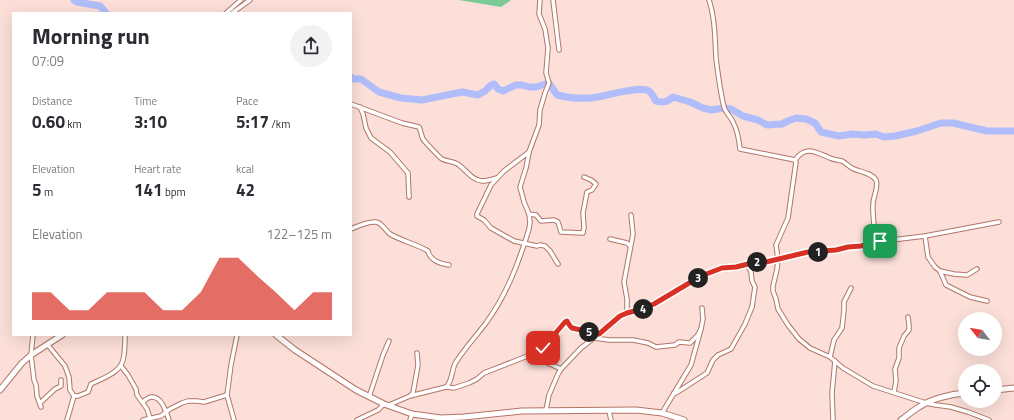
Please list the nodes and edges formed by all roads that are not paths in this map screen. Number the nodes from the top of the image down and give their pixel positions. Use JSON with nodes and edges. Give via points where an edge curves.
{"nodes":[{"id":1,"x":241,"y":0,"type":"edge"},
{"id":2,"x":250,"y":0,"type":"edge"},
{"id":3,"x":540,"y":0,"type":"edge"},
{"id":4,"x":553,"y":0,"type":"edge"},
{"id":5,"x":709,"y":0,"type":"edge"},
{"id":6,"x":227,"y":12,"type":"edge"},
{"id":7,"x":233,"y":12,"type":"edge"},
{"id":8,"x":559,"y":50,"type":"dead end"},
{"id":9,"x":352,"y":104,"type":"edge"},
{"id":10,"x":360,"y":107,"type":"junction"},
{"id":11,"x":528,"y":152,"type":"junction"},
{"id":12,"x":795,"y":160,"type":"junction"},
{"id":13,"x":584,"y":177,"type":"dead end"},
{"id":14,"x":498,"y":178,"type":"junction"},
{"id":15,"x":409,"y":196,"type":"dead end"},
{"id":16,"x":530,"y":214,"type":"junction"},
{"id":17,"x":631,"y":215,"type":"dead end"},
{"id":18,"x":999,"y":222,"type":"dead end"},
{"id":19,"x":352,"y":229,"type":"edge"},
{"id":20,"x":924,"y":236,"type":"junction"},
{"id":21,"x":610,"y":239,"type":"dead end"},
{"id":22,"x":871,"y":243,"type":"junction"},
{"id":23,"x":525,"y":244,"type":"junction"},
{"id":24,"x":630,"y":246,"type":"junction"},
{"id":25,"x":778,"y":259,"type":"junction"},
{"id":26,"x":558,"y":264,"type":"dead end"},
{"id":27,"x":747,"y":264,"type":"junction"},
{"id":28,"x":449,"y":265,"type":"dead end"},
{"id":29,"x":977,"y":269,"type":"dead end"},
{"id":30,"x":940,"y":271,"type":"junction"},
{"id":31,"x":851,"y":288,"type":"dead end"},
{"id":32,"x":986,"y":301,"type":"dead end"},
{"id":33,"x":702,"y":308,"type":"dead end"},
{"id":34,"x":627,"y":313,"type":"junction"},
{"id":35,"x":908,"y":317,"type":"dead end"},
{"id":36,"x":701,"y":329,"type":"junction"},
{"id":37,"x":599,"y":334,"type":"junction"},
{"id":38,"x":33,"y":336,"type":"edge"},
{"id":39,"x":60,"y":336,"type":"edge"},
{"id":40,"x":125,"y":336,"type":"edge"},
{"id":41,"x":237,"y":336,"type":"edge"},
{"id":42,"x":277,"y":336,"type":"edge"},
{"id":43,"x":594,"y":338,"type":"junction"},
{"id":44,"x":389,"y":341,"type":"dead end"},
{"id":45,"x":47,"y":344,"type":"junction"},
{"id":46,"x":417,"y":353,"type":"dead end"},
{"id":47,"x":31,"y":355,"type":"junction"},
{"id":48,"x":535,"y":357,"type":"junction"},
{"id":49,"x":830,"y":357,"type":"junction"},
{"id":50,"x":835,"y":361,"type":"junction"},
{"id":51,"x":121,"y":366,"type":"junction"},
{"id":52,"x":561,"y":369,"type":"junction"},
{"id":53,"x":61,"y":380,"type":"dead end"},
{"id":54,"x":446,"y":388,"type":"junction"},
{"id":55,"x":1014,"y":388,"type":"edge"},
{"id":56,"x":1002,"y":389,"type":"edge"},
{"id":57,"x":0,"y":390,"type":"edge"},
{"id":58,"x":894,"y":392,"type":"junction"},
{"id":59,"x":674,"y":393,"type":"junction"},
{"id":60,"x":958,"y":394,"type":"edge"},
{"id":61,"x":227,"y":395,"type":"junction"},
{"id":62,"x":74,"y":396,"type":"junction"},
{"id":63,"x":410,"y":396,"type":"junction"},
{"id":64,"x":369,"y":397,"type":"junction"},
{"id":65,"x":143,"y":402,"type":"junction"},
{"id":66,"x":926,"y":403,"type":"junction"},
{"id":67,"x":385,"y":405,"type":"junction"},
{"id":68,"x":546,"y":410,"type":"junction"},
{"id":69,"x":609,"y":411,"type":"junction"},
{"id":70,"x":166,"y":412,"type":"junction"},
{"id":71,"x":662,"y":413,"type":"junction"},
{"id":72,"x":412,"y":414,"type":"junction"},
{"id":73,"x":150,"y":418,"type":"junction"},
{"id":74,"x":464,"y":418,"type":"edge"},
{"id":75,"x":671,"y":418,"type":"edge"},
{"id":76,"x":67,"y":420,"type":"edge"},
{"id":77,"x":143,"y":420,"type":"edge"},
{"id":78,"x":169,"y":420,"type":"edge"},
{"id":79,"x":234,"y":420,"type":"edge"},
{"id":80,"x":357,"y":420,"type":"edge"},
{"id":81,"x":410,"y":420,"type":"edge"},
{"id":82,"x":611,"y":420,"type":"edge"},
{"id":83,"x":684,"y":420,"type":"edge"},
{"id":84,"x":833,"y":420,"type":"edge"},
{"id":85,"x":901,"y":420,"type":"edge"},
{"id":86,"x":989,"y":420,"type":"edge"}],
"edges":[{"from":1,"to":6,"type":"street"},
{"from":2,"to":7,"type":"street"},
{"from":3,"to":11,"type":"street","via":[[539,14],[548,48],[546,73],[549,83],[544,93],[539,125]]},
{"from":4,"to":8,"type":"street"},
{"from":5,"to":12,"type":"street","via":[[724,108],[734,123],[740,149]]},
{"from":9,"to":10,"type":"street"},
{"from":10,"to":14,"type":"street","via":[[419,127],[422,138],[438,156],[459,165],[476,179],[482,181]]},
{"from":10,"to":15,"type":"street","via":[[371,138],[390,152],[408,173]]},
{"from":11,"to":14,"type":"street"},
{"from":11,"to":16,"type":"street","via":[[520,187]]},
{"from":12,"to":22,"type":"street","via":[[798,155],[813,151],[843,161],[850,168],[870,175],[876,180],[873,203],[875,229]]},
{"from":12,"to":25,"type":"street","via":[[788,218],[776,245]]},
{"from":13,"to":16,"type":"street","via":[[596,184],[587,192],[583,212],[583,233],[561,232],[558,222],[541,221],[536,215]]},
{"from":14,"to":23,"type":"street","via":[[488,191],[477,216],[491,228]]},
{"from":16,"to":23,"type":"street"},
{"from":17,"to":24,"type":"street","via":[[633,234]]},
{"from":18,"to":20,"type":"street"},
{"from":19,"to":28,"type":"street","via":[[378,222],[389,233],[428,251],[433,259]]},
{"from":20,"to":22,"type":"street"},
{"from":20,"to":30,"type":"street","via":[[928,257]]},
{"from":21,"to":24,"type":"street","via":[[628,243]]},
{"from":22,"to":25,"type":"street"},
{"from":23,"to":26,"type":"street","via":[[545,246]]},
{"from":23,"to":54,"type":"street","via":[[506,291],[454,366]]},
{"from":24,"to":34,"type":"street","via":[[624,282]]},
{"from":25,"to":27,"type":"street"},
{"from":25,"to":49,"type":"street","via":[[773,291],[780,313],[799,339],[810,348]]},
{"from":27,"to":34,"type":"street","via":[[722,268],[701,276],[654,304]]},
{"from":27,"to":59,"type":"street","via":[[755,287],[752,307],[745,324],[730,349],[713,360],[707,373]]},
{"from":29,"to":30,"type":"street","via":[[967,275]]},
{"from":30,"to":32,"type":"street","via":[[946,286]]},
{"from":31,"to":49,"type":"street","via":[[844,302],[842,328],[834,340]]},
{"from":33,"to":36,"type":"street"},
{"from":34,"to":37,"type":"street"},
{"from":35,"to":58,"type":"street","via":[[909,330],[899,348]]},
{"from":36,"to":43,"type":"street","via":[[690,342],[656,347],[633,340]]},
{"from":36,"to":59,"type":"street","via":[[690,364]]},
{"from":37,"to":43,"type":"street"},
{"from":37,"to":48,"type":"street","via":[[572,328],[567,321]]},
{"from":38,"to":47,"type":"street"},
{"from":39,"to":45,"type":"street"},
{"from":40,"to":51,"type":"street"},
{"from":41,"to":61,"type":"street"},
{"from":42,"to":64,"type":"street"},
{"from":43,"to":52,"type":"street"},
{"from":44,"to":64,"type":"street"},
{"from":45,"to":47,"type":"street"},
{"from":45,"to":62,"type":"street","via":[[65,366],[70,390]]},
{"from":46,"to":63,"type":"street","via":[[418,365],[413,393]]},
{"from":47,"to":53,"type":"street","via":[[40,405],[60,386]]},
{"from":47,"to":57,"type":"street"},
{"from":48,"to":52,"type":"street"},
{"from":48,"to":54,"type":"street","via":[[522,358],[484,373],[469,383]]},
{"from":49,"to":50,"type":"street"},
{"from":50,"to":58,"type":"street","via":[[873,386]]},
{"from":50,"to":84,"type":"street"},
{"from":51,"to":62,"type":"street","via":[[91,384],[88,392]]},
{"from":51,"to":65,"type":"street"},
{"from":52,"to":68,"type":"street","via":[[549,395]]},
{"from":54,"to":63,"type":"street"},
{"from":55,"to":56,"type":"street"},
{"from":58,"to":66,"type":"street"},
{"from":59,"to":71,"type":"street"},
{"from":60,"to":66,"type":"street"},
{"from":61,"to":70,"type":"street","via":[[204,402],[188,401]]},
{"from":61,"to":79,"type":"street"},
{"from":62,"to":76,"type":"street"},
{"from":63,"to":67,"type":"street"},
{"from":64,"to":67,"type":"street"},
{"from":65,"to":70,"type":"street","via":[[152,397],[161,402]]},
{"from":65,"to":73,"type":"street"},
{"from":66,"to":85,"type":"street"},
{"from":66,"to":86,"type":"street","via":[[951,407]]},
{"from":67,"to":72,"type":"street"},
{"from":67,"to":80,"type":"street"},
{"from":68,"to":69,"type":"street"},
{"from":68,"to":74,"type":"street"},
{"from":69,"to":71,"type":"street","via":[[636,410]]},
{"from":69,"to":82,"type":"street"},
{"from":70,"to":73,"type":"street"},
{"from":70,"to":78,"type":"street"},
{"from":71,"to":75,"type":"street"},
{"from":72,"to":74,"type":"street"},
{"from":72,"to":81,"type":"street"},
{"from":73,"to":77,"type":"street"},
{"from":75,"to":83,"type":"street"}]}
